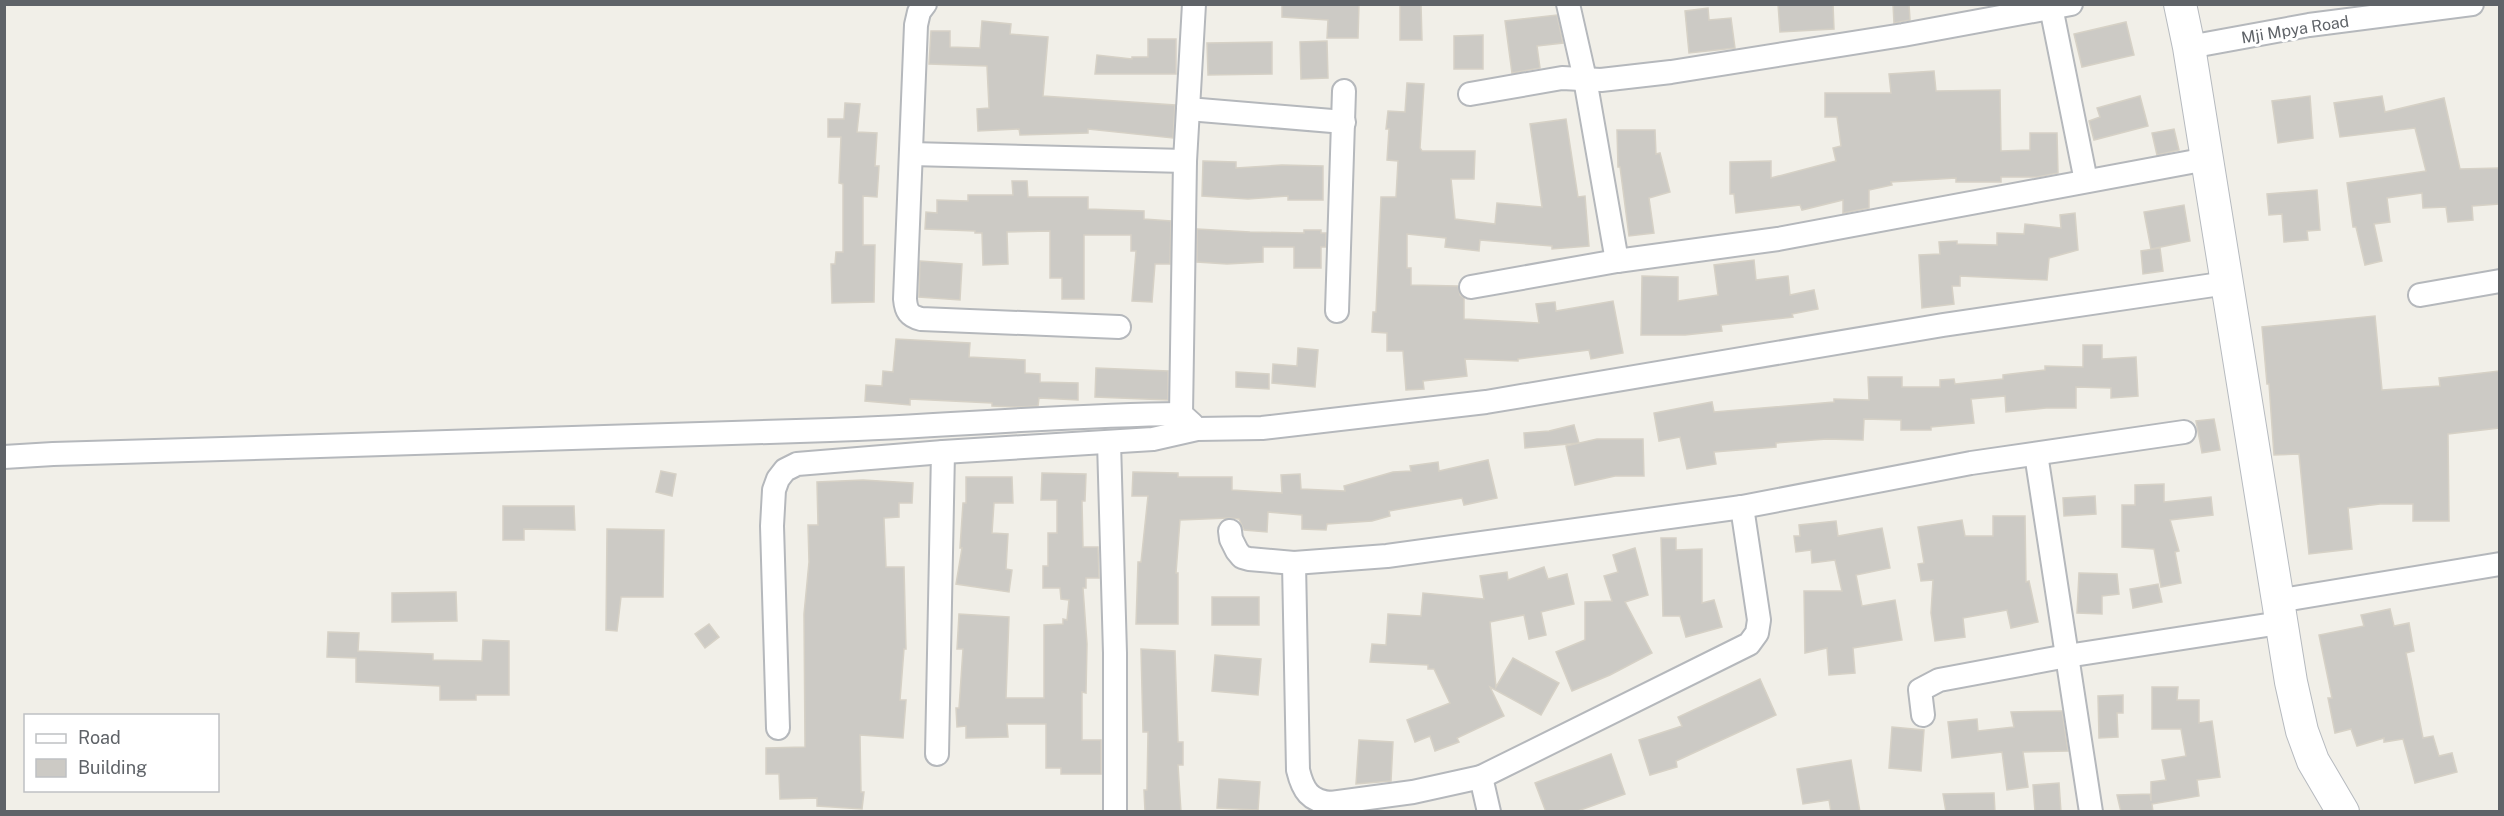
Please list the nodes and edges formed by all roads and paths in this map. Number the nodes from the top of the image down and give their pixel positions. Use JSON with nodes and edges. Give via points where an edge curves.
{"nodes":[{"id":1,"x":925,"y":4,"type":"edge"},
{"id":2,"x":1194,"y":4,"type":"edge"},
{"id":3,"x":1568,"y":4,"type":"edge"},
{"id":4,"x":2180,"y":4,"type":"edge"},
{"id":5,"x":2472,"y":4,"type":"edge"},
{"id":6,"x":2061,"y":6,"type":"edge"},
{"id":7,"x":2189,"y":47,"type":"junction"},
{"id":8,"x":1585,"y":79,"type":"junction"},
{"id":9,"x":1344,"y":91,"type":"dead end"},
{"id":10,"x":1470,"y":94,"type":"dead end"},
{"id":11,"x":1188,"y":110,"type":"junction"},
{"id":12,"x":1344,"y":122,"type":"junction"},
{"id":13,"x":911,"y":154,"type":"junction"},
{"id":14,"x":2207,"y":159,"type":"junction"},
{"id":15,"x":1185,"y":161,"type":"junction"},
{"id":16,"x":2085,"y":181,"type":"junction"},
{"id":17,"x":1617,"y":261,"type":"junction"},
{"id":18,"x":2499,"y":281,"type":"edge"},
{"id":19,"x":2227,"y":283,"type":"junction"},
{"id":20,"x":1471,"y":287,"type":"dead end"},
{"id":21,"x":2420,"y":295,"type":"dead end"},
{"id":22,"x":1337,"y":311,"type":"dead end"},
{"id":23,"x":1119,"y":327,"type":"dead end"},
{"id":24,"x":1189,"y":421,"type":"junction"},
{"id":25,"x":2184,"y":432,"type":"dead end"},
{"id":26,"x":1109,"y":442,"type":"junction"},
{"id":27,"x":943,"y":452,"type":"junction"},
{"id":28,"x":2036,"y":454,"type":"junction"},
{"id":29,"x":4,"y":457,"type":"edge"},
{"id":30,"x":1742,"y":507,"type":"junction"},
{"id":31,"x":1230,"y":531,"type":"dead end"},
{"id":32,"x":1294,"y":563,"type":"junction"},
{"id":33,"x":2499,"y":564,"type":"edge"},
{"id":34,"x":2279,"y":612,"type":"junction"},
{"id":35,"x":2067,"y":656,"type":"junction"},
{"id":36,"x":1923,"y":715,"type":"dead end"},
{"id":37,"x":778,"y":728,"type":"dead end"},
{"id":38,"x":937,"y":754,"type":"dead end"},
{"id":39,"x":1481,"y":777,"type":"junction"},
{"id":40,"x":1115,"y":812,"type":"edge"},
{"id":41,"x":1489,"y":812,"type":"edge"},
{"id":42,"x":2091,"y":812,"type":"edge"},
{"id":43,"x":2343,"y":812,"type":"edge"}],
"edges":[{"from":1,"to":13,"type":"street","via":[[916,25]]},
{"from":2,"to":11,"type":"street"},
{"from":3,"to":8,"type":"street"},
{"from":4,"to":7,"type":"street"},
{"from":5,"to":7,"type":"street","name":"Mji Mpya Road","via":[[2309,25]]},
{"from":6,"to":8,"type":"street","via":[[1747,61],[1628,79]]},
{"from":6,"to":16,"type":"street"},
{"from":7,"to":14,"type":"street"},
{"from":8,"to":10,"type":"street","via":[[1562,78]]},
{"from":8,"to":17,"type":"street"},
{"from":9,"to":12,"type":"street"},
{"from":11,"to":12,"type":"street"},
{"from":11,"to":15,"type":"street"},
{"from":12,"to":22,"type":"street"},
{"from":13,"to":15,"type":"street"},
{"from":13,"to":23,"type":"street","via":[[905,299],[913,317]]},
{"from":14,"to":16,"type":"street"},
{"from":14,"to":19,"type":"street"},
{"from":15,"to":24,"type":"street"},
{"from":16,"to":17,"type":"street","via":[[1778,239]]},
{"from":17,"to":20,"type":"street"},
{"from":18,"to":21,"type":"street"},
{"from":19,"to":24,"type":"street","via":[[1943,325],[1486,402],[1262,428]]},
{"from":19,"to":34,"type":"street"},
{"from":24,"to":26,"type":"street","via":[[1153,439]]},
{"from":24,"to":29,"type":"street","via":[[1011,419],[833,430]]},
{"from":25,"to":28,"type":"street"},
{"from":26,"to":27,"type":"street"},
{"from":26,"to":40,"type":"street"},
{"from":27,"to":37,"type":"street","via":[[796,464],[778,478],[772,526]]},
{"from":27,"to":38,"type":"street"},
{"from":28,"to":30,"type":"street"},
{"from":28,"to":35,"type":"street"},
{"from":30,"to":32,"type":"street","via":[[1387,556]]},
{"from":30,"to":39,"type":"street","via":[[1760,620],[1749,644]]},
{"from":31,"to":32,"type":"street","via":[[1233,546],[1242,557]]},
{"from":32,"to":39,"type":"street","via":[[1298,770],[1307,795],[1331,803],[1413,792]]},
{"from":33,"to":34,"type":"street"},
{"from":34,"to":35,"type":"street"},
{"from":34,"to":43,"type":"street","via":[[2302,731],[2313,760]]},
{"from":35,"to":36,"type":"street","via":[[1931,683],[1920,690]]},
{"from":35,"to":42,"type":"street"},
{"from":39,"to":41,"type":"street"}]}
